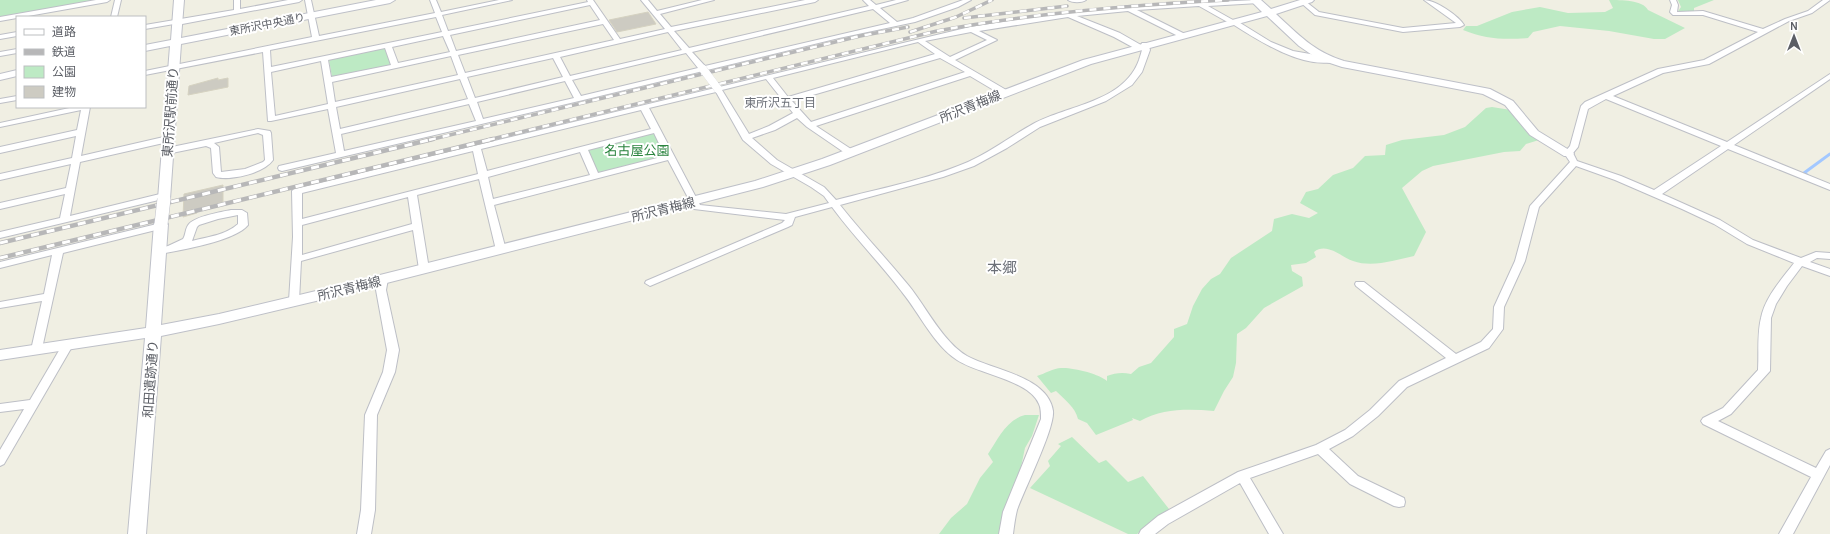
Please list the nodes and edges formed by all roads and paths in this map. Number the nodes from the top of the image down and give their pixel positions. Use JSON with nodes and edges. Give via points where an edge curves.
{"nodes":[{"id":1,"x":106,"y":0,"type":"edge"},
{"id":2,"x":118,"y":0,"type":"edge"},
{"id":3,"x":179,"y":0,"type":"edge"},
{"id":4,"x":237,"y":0,"type":"edge"},
{"id":5,"x":299,"y":0,"type":"edge"},
{"id":6,"x":308,"y":0,"type":"edge"},
{"id":7,"x":390,"y":0,"type":"edge"},
{"id":8,"x":433,"y":0,"type":"edge"},
{"id":9,"x":509,"y":0,"type":"edge"},
{"id":10,"x":644,"y":0,"type":"edge"},
{"id":11,"x":711,"y":0,"type":"edge"},
{"id":12,"x":815,"y":0,"type":"edge"},
{"id":13,"x":866,"y":0,"type":"edge"},
{"id":14,"x":905,"y":0,"type":"edge"},
{"id":15,"x":968,"y":0,"type":"edge"},
{"id":16,"x":1071,"y":0,"type":"edge"},
{"id":17,"x":1083,"y":0,"type":"edge"},
{"id":18,"x":1427,"y":0,"type":"edge"},
{"id":19,"x":1673,"y":0,"type":"edge"},
{"id":20,"x":1826,"y":0,"type":"edge"},
{"id":21,"x":1256,"y":1,"type":"edge"},
{"id":22,"x":1306,"y":1,"type":"edge"},
{"id":23,"x":591,"y":2,"type":"edge"},
{"id":24,"x":1200,"y":4,"type":"junction"},
{"id":25,"x":875,"y":7,"type":"junction"},
{"id":26,"x":1128,"y":8,"type":"junction"},
{"id":27,"x":237,"y":12,"type":"junction"},
{"id":28,"x":655,"y":13,"type":"junction"},
{"id":29,"x":1269,"y":13,"type":"junction"},
{"id":30,"x":438,"y":14,"type":"junction"},
{"id":31,"x":1067,"y":14,"type":"junction"},
{"id":32,"x":312,"y":15,"type":"junction"},
{"id":33,"x":16,"y":16,"type":"edge"},
{"id":34,"x":17,"y":16,"type":"edge"},
{"id":35,"x":113,"y":16,"type":"edge"},
{"id":36,"x":0,"y":19,"type":"edge"},
{"id":37,"x":605,"y":21,"type":"junction"},
{"id":38,"x":177,"y":22,"type":"junction"},
{"id":39,"x":1234,"y":23,"type":"junction"},
{"id":40,"x":895,"y":24,"type":"junction"},
{"id":41,"x":146,"y":27,"type":"edge"},
{"id":42,"x":970,"y":29,"type":"junction"},
{"id":43,"x":669,"y":30,"type":"junction"},
{"id":44,"x":1764,"y":32,"type":"junction"},
{"id":45,"x":16,"y":34,"type":"edge"},
{"id":46,"x":447,"y":34,"type":"junction"},
{"id":47,"x":1182,"y":36,"type":"junction"},
{"id":48,"x":0,"y":37,"type":"edge"},
{"id":49,"x":316,"y":39,"type":"junction"},
{"id":50,"x":919,"y":40,"type":"junction"},
{"id":51,"x":618,"y":41,"type":"junction"},
{"id":52,"x":175,"y":42,"type":"junction"},
{"id":53,"x":388,"y":45,"type":"junction"},
{"id":54,"x":1142,"y":46,"type":"junction"},
{"id":55,"x":146,"y":48,"type":"edge"},
{"id":56,"x":266,"y":49,"type":"junction"},
{"id":57,"x":16,"y":51,"type":"edge"},
{"id":58,"x":688,"y":51,"type":"junction"},
{"id":59,"x":454,"y":53,"type":"junction"},
{"id":60,"x":0,"y":54,"type":"edge"},
{"id":61,"x":941,"y":55,"type":"junction"},
{"id":62,"x":555,"y":56,"type":"junction"},
{"id":63,"x":324,"y":59,"type":"junction"},
{"id":64,"x":949,"y":60,"type":"junction"},
{"id":65,"x":1330,"y":60,"type":"junction"},
{"id":66,"x":395,"y":66,"type":"junction"},
{"id":67,"x":173,"y":67,"type":"junction"},
{"id":68,"x":703,"y":69,"type":"junction"},
{"id":69,"x":268,"y":70,"type":"junction"},
{"id":70,"x":146,"y":72,"type":"edge"},
{"id":71,"x":16,"y":73,"type":"edge"},
{"id":72,"x":971,"y":73,"type":"junction"},
{"id":73,"x":463,"y":76,"type":"junction"},
{"id":74,"x":1830,"y":76,"type":"edge"},
{"id":75,"x":0,"y":77,"type":"edge"},
{"id":76,"x":768,"y":77,"type":"junction"},
{"id":77,"x":568,"y":79,"type":"junction"},
{"id":78,"x":329,"y":80,"type":"junction"},
{"id":79,"x":718,"y":89,"type":"junction"},
{"id":80,"x":1005,"y":93,"type":"junction"},
{"id":81,"x":1606,"y":96,"type":"junction"},
{"id":82,"x":16,"y":98,"type":"edge"},
{"id":83,"x":580,"y":99,"type":"junction"},
{"id":84,"x":786,"y":100,"type":"junction"},
{"id":85,"x":0,"y":101,"type":"edge"},
{"id":86,"x":473,"y":101,"type":"junction"},
{"id":87,"x":333,"y":105,"type":"junction"},
{"id":88,"x":644,"y":107,"type":"junction"},
{"id":89,"x":81,"y":108,"type":"edge"},
{"id":90,"x":86,"y":108,"type":"edge"},
{"id":91,"x":798,"y":114,"type":"junction"},
{"id":92,"x":480,"y":121,"type":"junction"},
{"id":93,"x":0,"y":125,"type":"edge"},
{"id":94,"x":810,"y":125,"type":"junction"},
{"id":95,"x":657,"y":130,"type":"junction"},
{"id":96,"x":81,"y":132,"type":"junction"},
{"id":97,"x":337,"y":132,"type":"junction"},
{"id":98,"x":746,"y":138,"type":"junction"},
{"id":99,"x":202,"y":143,"type":"junction"},
{"id":100,"x":168,"y":145,"type":"junction"},
{"id":101,"x":1728,"y":145,"type":"junction"},
{"id":102,"x":477,"y":148,"type":"junction"},
{"id":103,"x":584,"y":149,"type":"junction"},
{"id":104,"x":0,"y":150,"type":"edge"},
{"id":105,"x":851,"y":153,"type":"junction"},
{"id":106,"x":1568,"y":153,"type":"junction"},
{"id":107,"x":340,"y":154,"type":"junction"},
{"id":108,"x":670,"y":157,"type":"junction"},
{"id":109,"x":76,"y":160,"type":"junction"},
{"id":110,"x":1574,"y":163,"type":"junction"},
{"id":111,"x":282,"y":168,"type":"dead end"},
{"id":112,"x":795,"y":173,"type":"junction"},
{"id":113,"x":0,"y":176,"type":"edge"},
{"id":114,"x":483,"y":176,"type":"junction"},
{"id":115,"x":595,"y":176,"type":"junction"},
{"id":116,"x":1830,"y":187,"type":"edge"},
{"id":117,"x":70,"y":190,"type":"junction"},
{"id":118,"x":412,"y":194,"type":"junction"},
{"id":119,"x":1655,"y":194,"type":"junction"},
{"id":120,"x":164,"y":198,"type":"junction"},
{"id":121,"x":693,"y":201,"type":"junction"},
{"id":122,"x":489,"y":203,"type":"junction"},
{"id":123,"x":834,"y":204,"type":"junction"},
{"id":124,"x":0,"y":206,"type":"edge"},
{"id":125,"x":791,"y":216,"type":"junction"},
{"id":126,"x":64,"y":220,"type":"junction"},
{"id":127,"x":298,"y":223,"type":"junction"},
{"id":128,"x":161,"y":225,"type":"junction"},
{"id":129,"x":417,"y":226,"type":"junction"},
{"id":130,"x":0,"y":235,"type":"edge"},
{"id":131,"x":166,"y":250,"type":"junction"},
{"id":132,"x":501,"y":250,"type":"junction"},
{"id":133,"x":58,"y":251,"type":"junction"},
{"id":134,"x":1830,"y":256,"type":"edge"},
{"id":135,"x":297,"y":259,"type":"junction"},
{"id":136,"x":1801,"y":261,"type":"junction"},
{"id":137,"x":0,"y":265,"type":"edge"},
{"id":138,"x":424,"y":269,"type":"junction"},
{"id":139,"x":1830,"y":273,"type":"edge"},
{"id":140,"x":383,"y":279,"type":"junction"},
{"id":141,"x":650,"y":283,"type":"dead end"},
{"id":142,"x":1360,"y":284,"type":"dead end"},
{"id":143,"x":49,"y":296,"type":"junction"},
{"id":144,"x":294,"y":301,"type":"junction"},
{"id":145,"x":0,"y":305,"type":"edge"},
{"id":146,"x":153,"y":332,"type":"junction"},
{"id":147,"x":68,"y":345,"type":"junction"},
{"id":148,"x":37,"y":350,"type":"junction"},
{"id":149,"x":0,"y":356,"type":"edge"},
{"id":150,"x":1455,"y":359,"type":"junction"},
{"id":151,"x":32,"y":404,"type":"junction"},
{"id":152,"x":0,"y":408,"type":"edge"},
{"id":153,"x":1320,"y":448,"type":"junction"},
{"id":154,"x":1830,"y":454,"type":"edge"},
{"id":155,"x":0,"y":461,"type":"edge"},
{"id":156,"x":1818,"y":475,"type":"junction"},
{"id":157,"x":1242,"y":476,"type":"junction"},
{"id":158,"x":1399,"y":502,"type":"dead end"},
{"id":159,"x":137,"y":534,"type":"edge"},
{"id":160,"x":364,"y":534,"type":"edge"},
{"id":161,"x":1006,"y":534,"type":"edge"},
{"id":162,"x":1146,"y":534,"type":"edge"},
{"id":163,"x":1276,"y":534,"type":"edge"},
{"id":164,"x":1786,"y":534,"type":"edge"}],
"edges":[{"from":1,"to":34,"type":"street"},
{"from":2,"to":35,"type":"street"},
{"from":3,"to":38,"type":"street","name":"東所沢駅前通り"},
{"from":4,"to":27,"type":"street"},
{"from":5,"to":27,"type":"street"},
{"from":6,"to":32,"type":"street"},
{"from":7,"to":32,"type":"street","name":"東所沢中央通り"},
{"from":8,"to":30,"type":"street"},
{"from":9,"to":30,"type":"street"},
{"from":10,"to":28,"type":"street"},
{"from":11,"to":28,"type":"street"},
{"from":12,"to":43,"type":"street"},
{"from":13,"to":25,"type":"street"},
{"from":14,"to":25,"type":"street"},
{"from":15,"to":40,"type":"street","via":[[937,13]]},
{"from":16,"to":17,"type":"street"},
{"from":18,"to":22,"type":"street","via":[[1460,24],[1403,30],[1317,14]]},
{"from":19,"to":44,"type":"street","via":[[1676,5],[1673,12],[1675,14],[1703,13]]},
{"from":20,"to":44,"type":"street","via":[[1810,12]]},
{"from":21,"to":24,"type":"street"},
{"from":21,"to":29,"type":"street"},
{"from":22,"to":29,"type":"street","name":"所沢青梅線"},
{"from":23,"to":37,"type":"street"},
{"from":23,"to":46,"type":"street"},
{"from":24,"to":26,"type":"street"},
{"from":24,"to":39,"type":"street"},
{"from":25,"to":40,"type":"street"},
{"from":25,"to":58,"type":"street"},
{"from":26,"to":31,"type":"street"},
{"from":26,"to":47,"type":"street"},
{"from":27,"to":38,"type":"street"},
{"from":28,"to":43,"type":"street"},
{"from":29,"to":39,"type":"street","name":"所沢青梅線"},
{"from":29,"to":65,"type":"street","via":[[1307,47]]},
{"from":30,"to":46,"type":"street"},
{"from":30,"to":49,"type":"street"},
{"from":31,"to":42,"type":"street"},
{"from":31,"to":54,"type":"street"},
{"from":32,"to":49,"type":"street"},
{"from":32,"to":52,"type":"street","name":"東所沢中央通り"},
{"from":33,"to":36,"type":"street"},
{"from":37,"to":51,"type":"street"},
{"from":37,"to":59,"type":"street"},
{"from":38,"to":41,"type":"street"},
{"from":38,"to":52,"type":"street","name":"東所沢駅前通り"},
{"from":39,"to":47,"type":"street","name":"所沢青梅線"},
{"from":39,"to":65,"type":"street","via":[[1279,49],[1310,59]]},
{"from":40,"to":68,"type":"street"},
{"from":42,"to":50,"type":"street"},
{"from":42,"to":64,"type":"street","via":[[993,40]]},
{"from":43,"to":51,"type":"street"},
{"from":43,"to":58,"type":"street"},
{"from":44,"to":81,"type":"street","via":[[1706,62],[1661,71]]},
{"from":45,"to":48,"type":"street"},
{"from":46,"to":53,"type":"street"},
{"from":46,"to":59,"type":"street"},
{"from":47,"to":54,"type":"street","name":"所沢青梅線"},
{"from":49,"to":56,"type":"street"},
{"from":50,"to":61,"type":"street"},
{"from":50,"to":76,"type":"street"},
{"from":51,"to":62,"type":"street"},
{"from":52,"to":55,"type":"street","name":"東所沢中央通り"},
{"from":52,"to":67,"type":"street","name":"東所沢駅前通り"},
{"from":53,"to":63,"type":"street"},
{"from":53,"to":66,"type":"street"},
{"from":54,"to":80,"type":"street","name":"所沢青梅線","via":[[1087,62]]},
{"from":54,"to":123,"type":"street","via":[[1146,50],[1139,70],[1129,83],[1103,99],[1037,125],[971,164]]},
{"from":56,"to":67,"type":"street"},
{"from":56,"to":69,"type":"street"},
{"from":57,"to":60,"type":"street"},
{"from":58,"to":68,"type":"street"},
{"from":58,"to":77,"type":"street"},
{"from":59,"to":66,"type":"street"},
{"from":59,"to":73,"type":"street"},
{"from":61,"to":64,"type":"street"},
{"from":61,"to":84,"type":"street"},
{"from":62,"to":73,"type":"street"},
{"from":62,"to":77,"type":"street"},
{"from":63,"to":69,"type":"street"},
{"from":63,"to":78,"type":"street"},
{"from":64,"to":72,"type":"street"},
{"from":65,"to":106,"type":"street","via":[[1370,70],[1486,91],[1514,108],[1534,133]]},
{"from":66,"to":78,"type":"street"},
{"from":67,"to":70,"type":"street"},
{"from":67,"to":100,"type":"street","name":"東所沢駅前通り"},
{"from":68,"to":79,"type":"street","bridge":true},
{"from":68,"to":83,"type":"street"},
{"from":69,"to":87,"type":"street","via":[[271,119]]},
{"from":71,"to":75,"type":"street"},
{"from":72,"to":80,"type":"street"},
{"from":72,"to":94,"type":"street"},
{"from":73,"to":86,"type":"street"},
{"from":73,"to":87,"type":"street"},
{"from":74,"to":101,"type":"street"},
{"from":76,"to":79,"type":"street"},
{"from":76,"to":84,"type":"street"},
{"from":77,"to":83,"type":"street"},
{"from":77,"to":86,"type":"street"},
{"from":78,"to":87,"type":"street"},
{"from":79,"to":88,"type":"street"},
{"from":79,"to":98,"type":"street"},
{"from":80,"to":105,"type":"street","name":"所沢青梅線"},
{"from":81,"to":101,"type":"street"},
{"from":81,"to":106,"type":"street","via":[[1584,108],[1574,147]]},
{"from":82,"to":85,"type":"street"},
{"from":83,"to":92,"type":"street"},
{"from":84,"to":91,"type":"street"},
{"from":86,"to":92,"type":"street"},
{"from":86,"to":97,"type":"street"},
{"from":87,"to":97,"type":"street"},
{"from":88,"to":95,"type":"street"},
{"from":88,"to":102,"type":"street"},
{"from":89,"to":93,"type":"street"},
{"from":90,"to":96,"type":"street"},
{"from":91,"to":94,"type":"street"},
{"from":91,"to":98,"type":"street"},
{"from":92,"to":107,"type":"street"},
{"from":94,"to":105,"type":"street"},
{"from":95,"to":103,"type":"street"},
{"from":95,"to":108,"type":"street"},
{"from":96,"to":104,"type":"street"},
{"from":96,"to":109,"type":"street"},
{"from":97,"to":107,"type":"street"},
{"from":98,"to":112,"type":"street","via":[[774,162]]},
{"from":99,"to":99,"type":"street","via":[[265,131],[269,160],[257,168],[219,175],[215,147]]},
{"from":99,"to":100,"type":"street"},
{"from":100,"to":109,"type":"street"},
{"from":100,"to":120,"type":"street","name":"東所沢駅前通り"},
{"from":101,"to":116,"type":"street"},
{"from":101,"to":119,"type":"street"},
{"from":102,"to":114,"type":"street"},
{"from":102,"to":127,"type":"street","via":[[297,191]]},
{"from":103,"to":114,"type":"street"},
{"from":103,"to":115,"type":"street"},
{"from":105,"to":112,"type":"street","name":"所沢青梅線"},
{"from":106,"to":110,"type":"street"},
{"from":107,"to":111,"type":"street"},
{"from":108,"to":115,"type":"street"},
{"from":108,"to":121,"type":"street"},
{"from":109,"to":113,"type":"street"},
{"from":109,"to":117,"type":"street"},
{"from":110,"to":119,"type":"street"},
{"from":110,"to":150,"type":"street","via":[[1535,206],[1520,261],[1499,307],[1498,329],[1495,334],[1485,345]]},
{"from":112,"to":121,"type":"street","name":"所沢青梅線"},
{"from":112,"to":123,"type":"street","via":[[821,189]]},
{"from":114,"to":118,"type":"street"},
{"from":114,"to":122,"type":"street"},
{"from":115,"to":122,"type":"street"},
{"from":117,"to":124,"type":"street"},
{"from":117,"to":126,"type":"street"},
{"from":118,"to":127,"type":"street"},
{"from":118,"to":129,"type":"street"},
{"from":119,"to":136,"type":"street","via":[[1717,222],[1750,242]]},
{"from":120,"to":126,"type":"street"},
{"from":120,"to":128,"type":"street","name":"東所沢駅前通り","bridge":true},
{"from":121,"to":125,"type":"street","via":[[701,208]]},
{"from":121,"to":132,"type":"street","name":"所沢青梅線"},
{"from":122,"to":132,"type":"street"},
{"from":123,"to":125,"type":"street"},
{"from":123,"to":161,"type":"street","via":[[952,348],[962,357],[1035,391],[1045,402],[1047,419],[1010,512]]},
{"from":125,"to":141,"type":"street","via":[[785,225]]},
{"from":126,"to":130,"type":"street"},
{"from":127,"to":135,"type":"street"},
{"from":128,"to":131,"type":"street","name":"和田遺跡通り"},
{"from":128,"to":133,"type":"street"},
{"from":129,"to":135,"type":"street"},
{"from":129,"to":138,"type":"street"},
{"from":131,"to":131,"type":"street","via":[[188,242],[192,226],[197,222],[235,212],[242,213],[243,225],[239,230]]},
{"from":131,"to":146,"type":"street","name":"和田遺跡通り"},
{"from":132,"to":138,"type":"street","name":"所沢青梅線"},
{"from":133,"to":137,"type":"street"},
{"from":133,"to":143,"type":"street"},
{"from":134,"to":136,"type":"street","via":[[1816,255]]},
{"from":135,"to":144,"type":"street"},
{"from":136,"to":139,"type":"street"},
{"from":136,"to":156,"type":"street","via":[[1783,284],[1766,318],[1764,371],[1727,411],[1707,421]]},
{"from":138,"to":140,"type":"street","name":"所沢青梅線"},
{"from":140,"to":144,"type":"street","name":"所沢青梅線"},
{"from":140,"to":160,"type":"street","via":[[381,290],[393,350],[382,394],[371,415],[368,510]]},
{"from":142,"to":150,"type":"street"},
{"from":143,"to":145,"type":"street"},
{"from":143,"to":148,"type":"street"},
{"from":144,"to":146,"type":"street","name":"所沢青梅線"},
{"from":146,"to":147,"type":"street","name":"所沢青梅線"},
{"from":146,"to":159,"type":"street","name":"和田遺跡通り"},
{"from":147,"to":148,"type":"street","name":"所沢青梅線"},
{"from":147,"to":151,"type":"street"},
{"from":148,"to":149,"type":"street","name":"所沢青梅線"},
{"from":150,"to":153,"type":"street","via":[[1403,384],[1349,433]]},
{"from":151,"to":152,"type":"street"},
{"from":151,"to":155,"type":"street"},
{"from":153,"to":157,"type":"street"},
{"from":153,"to":158,"type":"street","via":[[1354,480]]},
{"from":154,"to":156,"type":"street"},
{"from":156,"to":164,"type":"street"},
{"from":157,"to":162,"type":"street","via":[[1163,520]]},
{"from":157,"to":163,"type":"street"}]}
